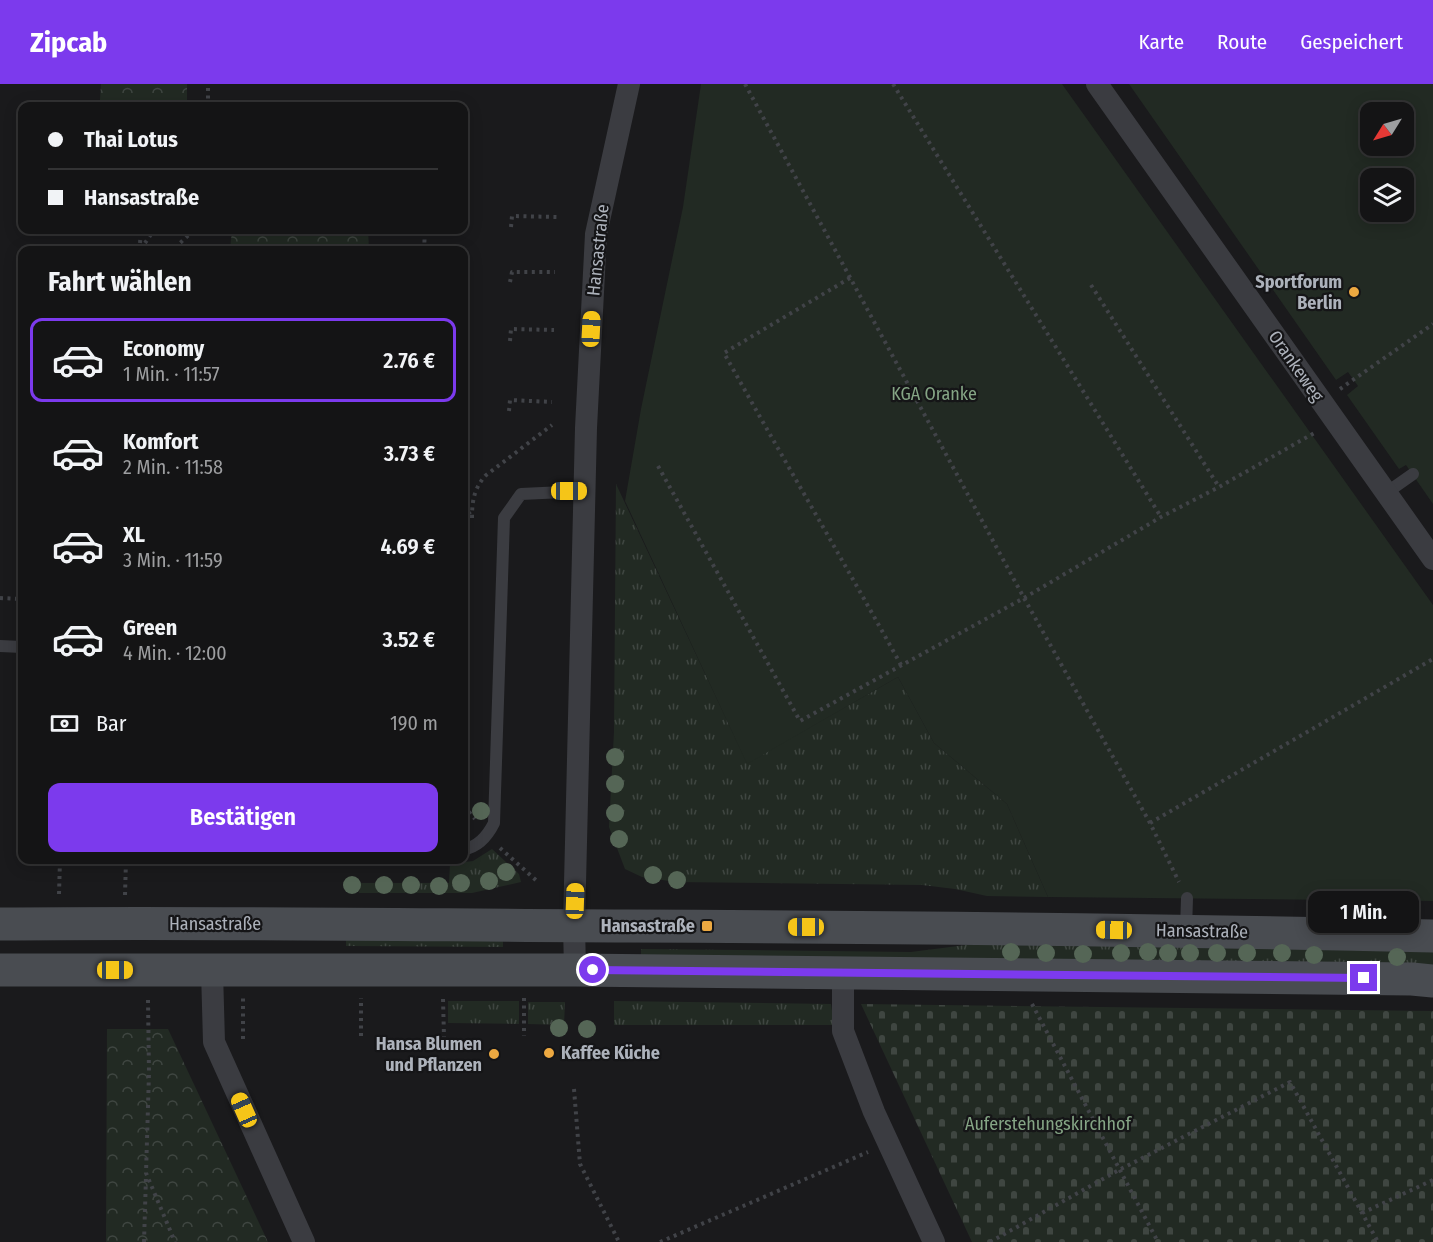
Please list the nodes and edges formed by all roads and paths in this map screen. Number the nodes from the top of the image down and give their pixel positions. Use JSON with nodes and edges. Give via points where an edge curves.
{"nodes":[{"id":1,"x":208,"y":84,"type":"edge"},
{"id":2,"x":629,"y":84,"type":"edge"},
{"id":3,"x":745,"y":84,"type":"edge"},
{"id":4,"x":893,"y":84,"type":"edge"},
{"id":5,"x":1097,"y":84,"type":"edge"},
{"id":6,"x":208,"y":102,"type":"edge"},
{"id":7,"x":557,"y":217,"type":"dead end"},
{"id":8,"x":511,"y":227,"type":"dead end"},
{"id":9,"x":142,"y":234,"type":"edge"},
{"id":10,"x":151,"y":234,"type":"edge"},
{"id":11,"x":190,"y":234,"type":"edge"},
{"id":12,"x":180,"y":246,"type":"edge"},
{"id":13,"x":555,"y":272,"type":"dead end"},
{"id":14,"x":850,"y":278,"type":"junction"},
{"id":15,"x":510,"y":282,"type":"dead end"},
{"id":16,"x":1091,"y":285,"type":"dead end"},
{"id":17,"x":1433,"y":324,"type":"edge"},
{"id":18,"x":554,"y":330,"type":"dead end"},
{"id":19,"x":510,"y":341,"type":"dead end"},
{"id":20,"x":1341,"y":387,"type":"dead end"},
{"id":21,"x":552,"y":402,"type":"dead end"},
{"id":22,"x":509,"y":411,"type":"dead end"},
{"id":23,"x":552,"y":425,"type":"dead end"},
{"id":24,"x":1317,"y":431,"type":"dead end"},
{"id":25,"x":658,"y":466,"type":"dead end"},
{"id":26,"x":1413,"y":474,"type":"dead end"},
{"id":27,"x":1219,"y":487,"type":"junction"},
{"id":28,"x":585,"y":491,"type":"junction"},
{"id":29,"x":1386,"y":493,"type":"junction"},
{"id":30,"x":468,"y":512,"type":"edge"},
{"id":31,"x":1161,"y":517,"type":"junction"},
{"id":32,"x":1433,"y":559,"type":"edge"},
{"id":33,"x":0,"y":598,"type":"edge"},
{"id":34,"x":1024,"y":598,"type":"junction"},
{"id":35,"x":18,"y":599,"type":"edge"},
{"id":36,"x":0,"y":646,"type":"edge"},
{"id":37,"x":18,"y":647,"type":"edge"},
{"id":38,"x":1433,"y":659,"type":"edge"},
{"id":39,"x":901,"y":665,"type":"junction"},
{"id":40,"x":1150,"y":823,"type":"junction"},
{"id":41,"x":468,"y":848,"type":"edge"},
{"id":42,"x":60,"y":864,"type":"edge"},
{"id":43,"x":126,"y":864,"type":"edge"},
{"id":44,"x":1187,"y":898,"type":"joint"},
{"id":45,"x":59,"y":900,"type":"dead end"},
{"id":46,"x":125,"y":901,"type":"dead end"},
{"id":47,"x":0,"y":924,"type":"edge"},
{"id":48,"x":574,"y":925,"type":"junction"},
{"id":49,"x":1186,"y":931,"type":"junction"},
{"id":50,"x":1433,"y":936,"type":"edge"},
{"id":51,"x":0,"y":970,"type":"edge"},
{"id":52,"x":212,"y":970,"type":"junction"},
{"id":53,"x":575,"y":970,"type":"junction"},
{"id":54,"x":843,"y":973,"type":"junction"},
{"id":55,"x":1433,"y":981,"type":"edge"},
{"id":56,"x":148,"y":995,"type":"dead end"},
{"id":57,"x":243,"y":995,"type":"dead end"},
{"id":58,"x":361,"y":996,"type":"dead end"},
{"id":59,"x":442,"y":996,"type":"dead end"},
{"id":60,"x":524,"y":997,"type":"dead end"},
{"id":61,"x":1032,"y":997,"type":"dead end"},
{"id":62,"x":361,"y":1036,"type":"dead end"},
{"id":63,"x":524,"y":1036,"type":"dead end"},
{"id":64,"x":444,"y":1037,"type":"dead end"},
{"id":65,"x":243,"y":1039,"type":"dead end"},
{"id":66,"x":574,"y":1089,"type":"dead end"},
{"id":67,"x":888,"y":1143,"type":"junction"},
{"id":68,"x":1119,"y":1170,"type":"junction"},
{"id":69,"x":146,"y":1173,"type":"junction"},
{"id":70,"x":1433,"y":1180,"type":"edge"},
{"id":71,"x":1362,"y":1213,"type":"junction"},
{"id":72,"x":144,"y":1242,"type":"edge"},
{"id":73,"x":175,"y":1242,"type":"edge"},
{"id":74,"x":304,"y":1242,"type":"edge"},
{"id":75,"x":620,"y":1242,"type":"edge"},
{"id":76,"x":660,"y":1242,"type":"edge"},
{"id":77,"x":934,"y":1242,"type":"edge"},
{"id":78,"x":990,"y":1242,"type":"edge"},
{"id":79,"x":1158,"y":1242,"type":"edge"},
{"id":80,"x":1378,"y":1242,"type":"edge"}],
"edges":[{"from":1,"to":6,"type":"path"},
{"from":2,"to":28,"type":"street","name":"Hansastraße","via":[[596,234]]},
{"from":3,"to":14,"type":"path"},
{"from":4,"to":31,"type":"path"},
{"from":5,"to":29,"type":"street","name":"Orankeweg"},
{"from":7,"to":8,"type":"path","via":[[512,216]]},
{"from":9,"to":10,"type":"path","via":[[143,243]]},
{"from":11,"to":12,"type":"path"},
{"from":13,"to":15,"type":"path","via":[[512,272]]},
{"from":14,"to":34,"type":"path"},
{"from":14,"to":39,"type":"path","via":[[724,352]]},
{"from":16,"to":27,"type":"path"},
{"from":17,"to":20,"type":"path"},
{"from":18,"to":19,"type":"path","via":[[511,329]]},
{"from":21,"to":22,"type":"path","via":[[510,400]]},
{"from":23,"to":30,"type":"path","via":[[485,476],[472,502],[472,518]]},
{"from":24,"to":27,"type":"path"},
{"from":25,"to":39,"type":"path","via":[[800,721]]},
{"from":26,"to":29,"type":"lane"},
{"from":27,"to":31,"type":"path"},
{"from":28,"to":41,"type":"lane","via":[[520,494],[504,518],[494,823],[488,835]]},
{"from":28,"to":48,"type":"street","name":"Hansastraße"},
{"from":29,"to":32,"type":"street","name":"Orankeweg"},
{"from":31,"to":34,"type":"path"},
{"from":33,"to":35,"type":"path"},
{"from":34,"to":39,"type":"path"},
{"from":34,"to":40,"type":"path"},
{"from":36,"to":37,"type":"lane"},
{"from":38,"to":40,"type":"path"},
{"from":40,"to":44,"type":"path"},
{"from":42,"to":45,"type":"path"},
{"from":43,"to":46,"type":"path"},
{"from":44,"to":49,"type":"lane"},
{"from":47,"to":48,"type":"main road","name":"Hansastraße"},
{"from":48,"to":49,"type":"main road","name":"Hansastraße"},
{"from":48,"to":53,"type":"street","name":"Hansastraße"},
{"from":49,"to":50,"type":"main road","name":"Hansastraße"},
{"from":51,"to":52,"type":"main road"},
{"from":52,"to":53,"type":"main road"},
{"from":52,"to":74,"type":"street","via":[[214,1042]]},
{"from":53,"to":54,"type":"main road"},
{"from":54,"to":55,"type":"main road"},
{"from":54,"to":67,"type":"street","via":[[843,1031]]},
{"from":56,"to":69,"type":"path"},
{"from":57,"to":65,"type":"path"},
{"from":58,"to":62,"type":"path"},
{"from":59,"to":64,"type":"path"},
{"from":60,"to":63,"type":"path"},
{"from":61,"to":68,"type":"path","via":[[1032,1005]]},
{"from":66,"to":75,"type":"path","via":[[580,1164]]},
{"from":67,"to":76,"type":"path"},
{"from":67,"to":77,"type":"street"},
{"from":68,"to":71,"type":"path","via":[[1290,1082]]},
{"from":68,"to":78,"type":"path"},
{"from":68,"to":79,"type":"path"},
{"from":69,"to":72,"type":"path"},
{"from":69,"to":73,"type":"path"},
{"from":70,"to":71,"type":"path"},
{"from":71,"to":80,"type":"path"}]}
